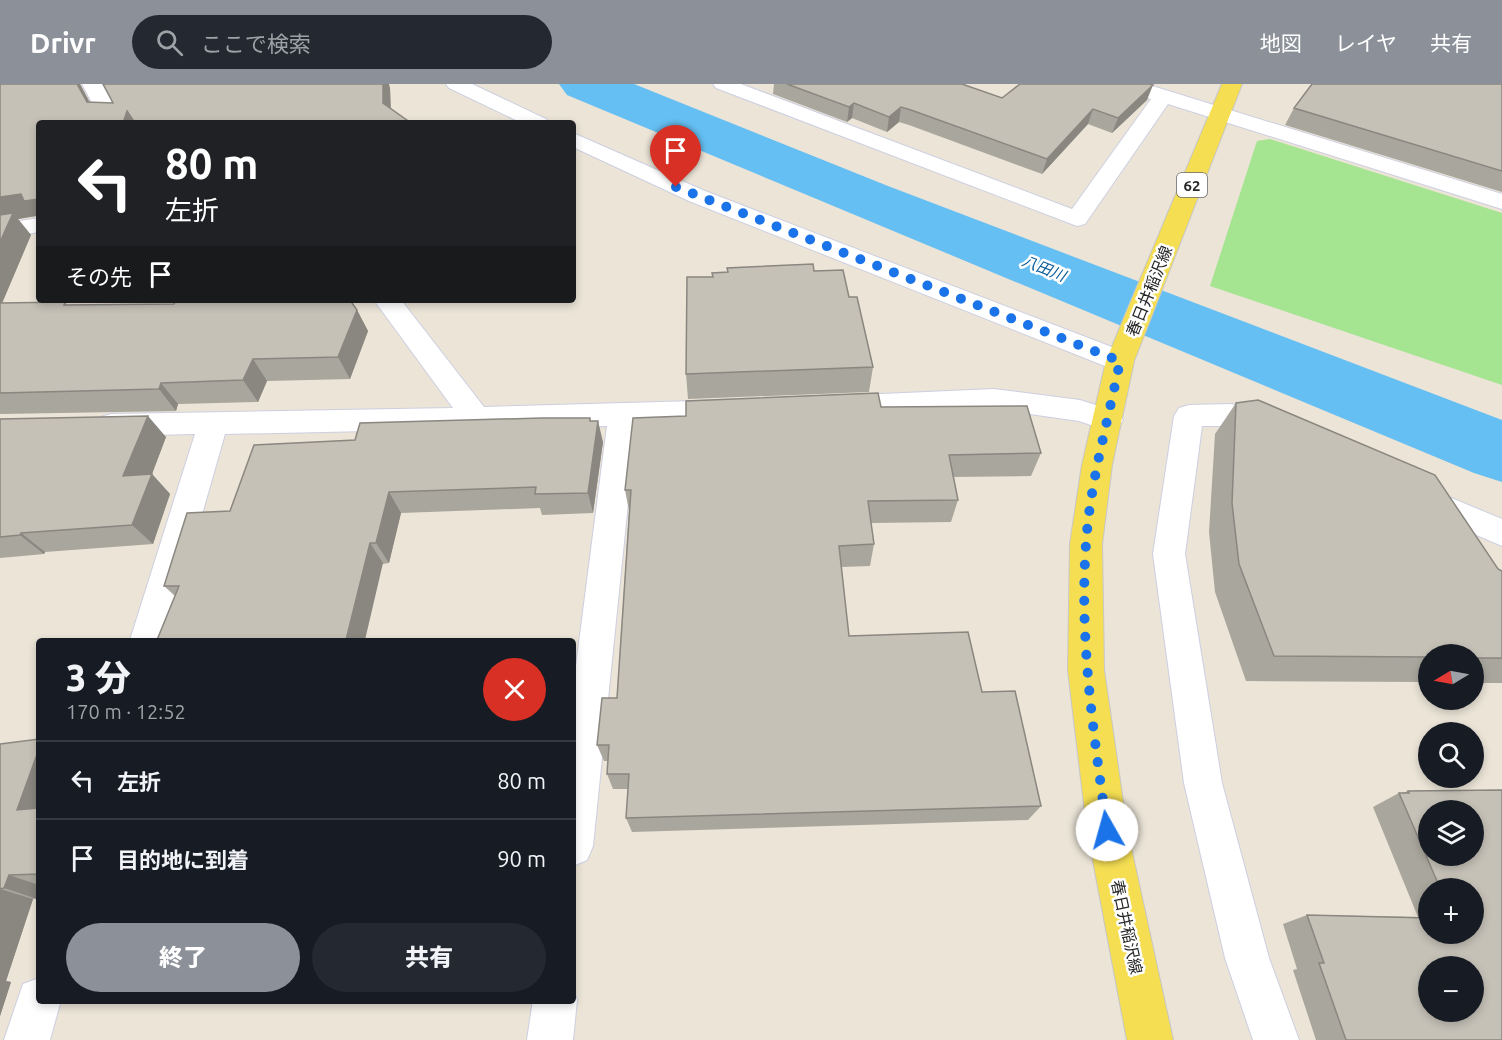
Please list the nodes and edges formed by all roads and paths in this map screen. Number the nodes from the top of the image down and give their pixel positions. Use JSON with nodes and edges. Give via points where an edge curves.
{"nodes":[{"id":1,"x":92,"y":84,"type":"edge"},
{"id":2,"x":456,"y":84,"type":"edge"},
{"id":3,"x":723,"y":84,"type":"edge"},
{"id":4,"x":1125,"y":84,"type":"edge"},
{"id":5,"x":1232,"y":84,"type":"edge"},
{"id":6,"x":1163,"y":96,"type":"junction"},
{"id":7,"x":1221,"y":115,"type":"junction"},
{"id":8,"x":112,"y":120,"type":"edge"},
{"id":9,"x":533,"y":120,"type":"edge"},
{"id":10,"x":576,"y":140,"type":"edge"},
{"id":11,"x":1502,"y":202,"type":"edge"},
{"id":12,"x":36,"y":225,"type":"edge"},
{"id":13,"x":0,"y":231,"type":"edge"},
{"id":14,"x":389,"y":303,"type":"edge"},
{"id":15,"x":1125,"y":350,"type":"junction"},
{"id":16,"x":815,"y":407,"type":"edge"},
{"id":17,"x":755,"y":409,"type":"edge"},
{"id":18,"x":623,"y":415,"type":"junction"},
{"id":19,"x":476,"y":418,"type":"junction"},
{"id":20,"x":1108,"y":420,"type":"junction"},
{"id":21,"x":213,"y":423,"type":"junction"},
{"id":22,"x":83,"y":425,"type":"edge"},
{"id":23,"x":1297,"y":444,"type":"edge"},
{"id":24,"x":1394,"y":486,"type":"edge"},
{"id":25,"x":1502,"y":533,"type":"edge"},
{"id":26,"x":149,"y":638,"type":"edge"},
{"id":27,"x":576,"y":820,"type":"edge"},
{"id":28,"x":38,"y":1004,"type":"edge"},
{"id":29,"x":554,"y":1004,"type":"edge"},
{"id":30,"x":27,"y":1040,"type":"edge"},
{"id":31,"x":550,"y":1040,"type":"edge"},
{"id":32,"x":1150,"y":1040,"type":"edge"},
{"id":33,"x":1276,"y":1040,"type":"edge"}],
"edges":[{"from":1,"to":8,"type":"street"},
{"from":2,"to":9,"type":"street"},
{"from":3,"to":6,"type":"street","via":[[1077,219]]},
{"from":4,"to":6,"type":"street"},
{"from":5,"to":7,"type":"main road","name":"春日井稲沢線","number":"62"},
{"from":6,"to":7,"type":"street"},
{"from":7,"to":11,"type":"street"},
{"from":7,"to":15,"type":"main road","name":"春日井稲沢線","number":"62"},
{"from":10,"to":15,"type":"street","via":[[697,196]]},
{"from":12,"to":13,"type":"street"},
{"from":14,"to":19,"type":"street"},
{"from":15,"to":20,"type":"main road","name":"春日井稲沢線","number":"62"},
{"from":16,"to":20,"type":"street","via":[[994,399],[1080,411]]},
{"from":17,"to":18,"type":"street"},
{"from":18,"to":19,"type":"street"},
{"from":18,"to":27,"type":"street"},
{"from":19,"to":21,"type":"street"},
{"from":20,"to":32,"type":"main road","name":"春日井稲沢線","number":"62","via":[[1086,544],[1086,670],[1107,830]]},
{"from":21,"to":22,"type":"street"},
{"from":21,"to":26,"type":"street"},
{"from":23,"to":33,"type":"street","via":[[1232,415],[1189,416],[1168,554],[1203,783],[1247,958]]},
{"from":24,"to":25,"type":"street"},
{"from":28,"to":30,"type":"street"},
{"from":29,"to":31,"type":"street"}]}
